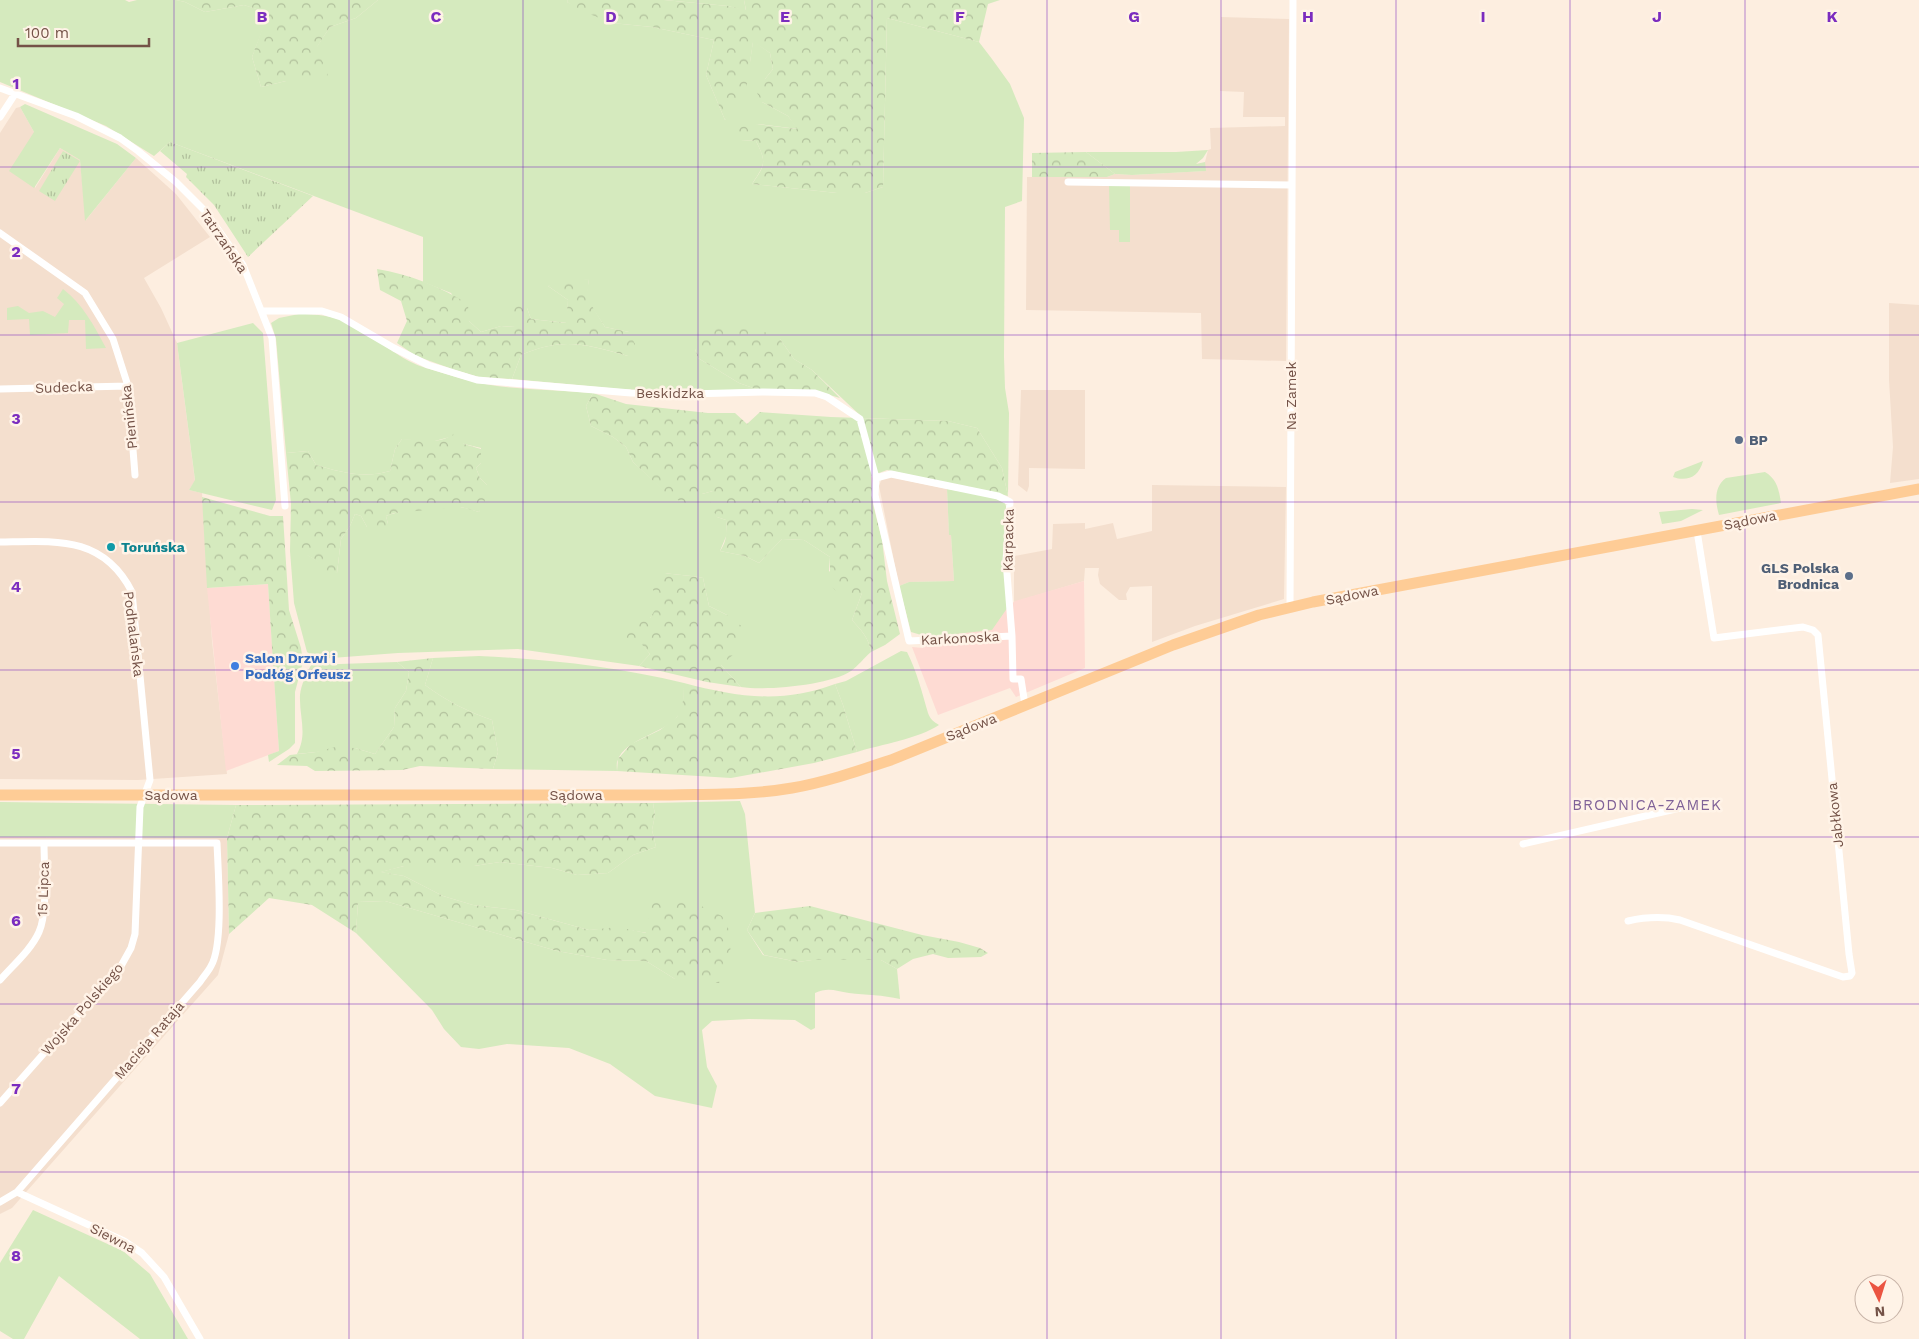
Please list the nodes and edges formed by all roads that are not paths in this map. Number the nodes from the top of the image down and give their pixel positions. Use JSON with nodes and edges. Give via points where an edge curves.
{"nodes":[{"id":1,"x":1293,"y":0,"type":"edge"},
{"id":2,"x":0,"y":88,"type":"edge"},
{"id":3,"x":15,"y":94,"type":"junction"},
{"id":4,"x":0,"y":117,"type":"edge"},
{"id":5,"x":1068,"y":182,"type":"dead end"},
{"id":6,"x":1292,"y":185,"type":"junction"},
{"id":7,"x":0,"y":233,"type":"edge"},
{"id":8,"x":262,"y":311,"type":"junction"},
{"id":9,"x":128,"y":386,"type":"junction"},
{"id":10,"x":0,"y":389,"type":"edge"},
{"id":11,"x":134,"y":475,"type":"dead end"},
{"id":12,"x":876,"y":478,"type":"junction"},
{"id":13,"x":1919,"y":489,"type":"edge"},
{"id":14,"x":285,"y":506,"type":"dead end"},
{"id":15,"x":1697,"y":531,"type":"junction"},
{"id":16,"x":0,"y":542,"type":"edge"},
{"id":17,"x":1290,"y":606,"type":"junction"},
{"id":18,"x":1012,"y":636,"type":"junction"},
{"id":19,"x":909,"y":641,"type":"joint"},
{"id":20,"x":1025,"y":705,"type":"junction"},
{"id":21,"x":0,"y":795,"type":"edge"},
{"id":22,"x":144,"y":795,"type":"junction"},
{"id":23,"x":1702,"y":803,"type":"dead end"},
{"id":24,"x":139,"y":842,"type":"junction"},
{"id":25,"x":0,"y":843,"type":"edge"},
{"id":26,"x":44,"y":843,"type":"junction"},
{"id":27,"x":1523,"y":844,"type":"dead end"},
{"id":28,"x":1628,"y":921,"type":"dead end"},
{"id":29,"x":0,"y":980,"type":"edge"},
{"id":30,"x":0,"y":1104,"type":"edge"},
{"id":31,"x":17,"y":1192,"type":"junction"},
{"id":32,"x":0,"y":1202,"type":"edge"},
{"id":33,"x":200,"y":1339,"type":"edge"}],
"edges":[{"from":1,"to":6,"type":"street","name":"Na Zamek"},
{"from":2,"to":3,"type":"street","name":"Tatrzańska"},
{"from":3,"to":4,"type":"street"},
{"from":3,"to":8,"type":"street","name":"Tatrzańska","via":[[100,127],[138,151],[176,182],[205,210],[243,265]]},
{"from":5,"to":6,"type":"street"},
{"from":6,"to":17,"type":"street","name":"Na Zamek"},
{"from":7,"to":9,"type":"street","name":"Pienińska","via":[[85,293],[114,339]]},
{"from":8,"to":12,"type":"street","name":"Beskidzka","via":[[322,311],[341,317],[428,365],[477,380],[631,393],[815,393],[827,397],[860,419]]},
{"from":8,"to":14,"type":"street","name":"Tatrzańska","via":[[272,338]]},
{"from":9,"to":10,"type":"street","name":"Sudecka"},
{"from":9,"to":11,"type":"street","name":"Pienińska"},
{"from":12,"to":18,"type":"street","name":"Karpacka","via":[[891,474],[998,496],[1010,502],[1006,561]]},
{"from":12,"to":19,"type":"street","name":"Beskidzka","via":[[876,495]]},
{"from":13,"to":15,"type":"main road","name":"Sądowa"},
{"from":15,"to":17,"type":"main road","name":"Sądowa"},
{"from":15,"to":28,"type":"street","name":"Jabłkowa","via":[[1714,638],[1803,627],[1813,630],[1818,636],[1852,973],[1843,977],[1680,920],[1652,917]]},
{"from":16,"to":22,"type":"street","name":"Podhalańska","via":[[61,541],[89,548],[124,577],[132,592],[150,780]]},
{"from":17,"to":20,"type":"main road","name":"Sądowa","via":[[1173,645]]},
{"from":18,"to":19,"type":"street","name":"Karkonoska"},
{"from":18,"to":20,"type":"street","name":"Karpacka","via":[[1012,679],[1021,679]]},
{"from":20,"to":22,"type":"main road","name":"Sądowa","via":[[853,773],[767,790],[670,795]]},
{"from":21,"to":22,"type":"main road","name":"Sądowa"},
{"from":22,"to":24,"type":"street","name":"Wojska Polskiego","via":[[140,807]]},
{"from":23,"to":27,"type":"street"},
{"from":24,"to":26,"type":"street"},
{"from":24,"to":30,"type":"street","name":"Wojska Polskiego","via":[[135,934],[131,948],[121,966]]},
{"from":24,"to":31,"type":"street","name":"Macieja Rataja","via":[[217,843],[218,935],[212,966]]},
{"from":25,"to":26,"type":"street"},
{"from":26,"to":29,"type":"street","name":"15 Lipca","via":[[44,908],[40,930]]},
{"from":31,"to":32,"type":"street","name":"Macieja Rataja"},
{"from":31,"to":33,"type":"street","name":"Siewna","via":[[124,1241],[142,1253],[164,1277]]}]}
